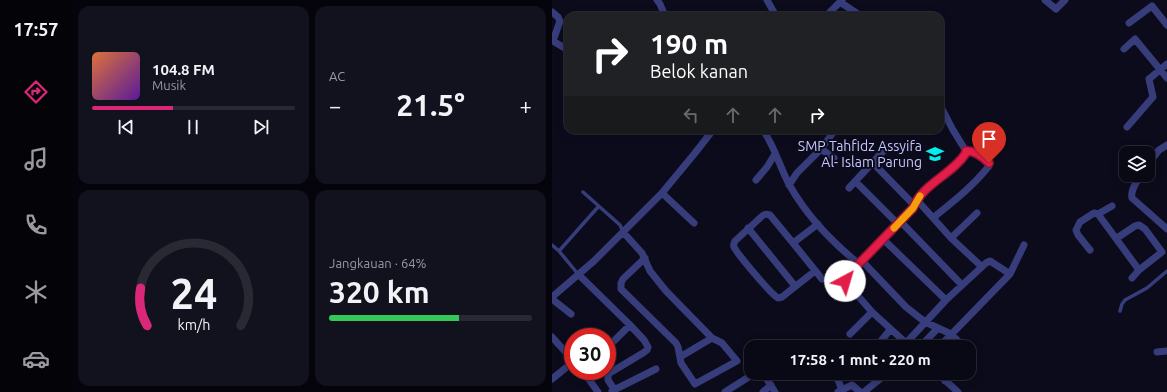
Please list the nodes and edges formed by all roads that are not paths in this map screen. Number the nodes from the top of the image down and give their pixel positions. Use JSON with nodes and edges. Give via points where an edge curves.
{"nodes":[{"id":1,"x":767,"y":0,"type":"edge"},
{"id":2,"x":1046,"y":0,"type":"edge"},
{"id":3,"x":1065,"y":0,"type":"edge"},
{"id":4,"x":660,"y":1,"type":"edge"},
{"id":5,"x":841,"y":1,"type":"edge"},
{"id":6,"x":552,"y":12,"type":"edge"},
{"id":7,"x":664,"y":12,"type":"edge"},
{"id":8,"x":774,"y":12,"type":"edge"},
{"id":9,"x":830,"y":12,"type":"edge"},
{"id":10,"x":856,"y":12,"type":"edge"},
{"id":11,"x":1129,"y":23,"type":"dead end"},
{"id":12,"x":1167,"y":25,"type":"edge"},
{"id":13,"x":553,"y":42,"type":"edge"},
{"id":14,"x":564,"y":48,"type":"edge"},
{"id":15,"x":1124,"y":49,"type":"dead end"},
{"id":16,"x":1167,"y":64,"type":"edge"},
{"id":17,"x":1161,"y":70,"type":"junction"},
{"id":18,"x":1167,"y":78,"type":"edge"},
{"id":19,"x":944,"y":112,"type":"edge"},
{"id":20,"x":1127,"y":127,"type":"dead end"},
{"id":21,"x":710,"y":134,"type":"edge"},
{"id":22,"x":765,"y":134,"type":"edge"},
{"id":23,"x":832,"y":134,"type":"edge"},
{"id":24,"x":1167,"y":145,"type":"edge"},
{"id":25,"x":887,"y":147,"type":"dead end"},
{"id":26,"x":821,"y":150,"type":"junction"},
{"id":27,"x":966,"y":151,"type":"junction"},
{"id":28,"x":775,"y":154,"type":"junction"},
{"id":29,"x":1155,"y":155,"type":"edge"},
{"id":30,"x":834,"y":158,"type":"dead end"},
{"id":31,"x":873,"y":163,"type":"junction"},
{"id":32,"x":756,"y":180,"type":"dead end"},
{"id":33,"x":856,"y":182,"type":"junction"},
{"id":34,"x":1137,"y":182,"type":"edge"},
{"id":35,"x":789,"y":185,"type":"junction"},
{"id":36,"x":849,"y":188,"type":"dead end"},
{"id":37,"x":583,"y":192,"type":"dead end"},
{"id":38,"x":662,"y":193,"type":"junction"},
{"id":39,"x":916,"y":203,"type":"junction"},
{"id":40,"x":1112,"y":206,"type":"dead end"},
{"id":41,"x":598,"y":207,"type":"junction"},
{"id":42,"x":977,"y":212,"type":"dead end"},
{"id":43,"x":1098,"y":214,"type":"junction"},
{"id":44,"x":934,"y":217,"type":"junction"},
{"id":45,"x":694,"y":223,"type":"dead end"},
{"id":46,"x":900,"y":223,"type":"junction"},
{"id":47,"x":818,"y":224,"type":"junction"},
{"id":48,"x":748,"y":228,"type":"junction"},
{"id":49,"x":1167,"y":229,"type":"edge"},
{"id":50,"x":623,"y":232,"type":"junction"},
{"id":51,"x":952,"y":238,"type":"junction"},
{"id":52,"x":1117,"y":238,"type":"junction"},
{"id":53,"x":883,"y":239,"type":"junction"},
{"id":54,"x":793,"y":243,"type":"junction"},
{"id":55,"x":552,"y":245,"type":"edge"},
{"id":56,"x":1024,"y":245,"type":"dead end"},
{"id":57,"x":1090,"y":250,"type":"dead end"},
{"id":58,"x":558,"y":251,"type":"junction"},
{"id":59,"x":1165,"y":253,"type":"edge"},
{"id":60,"x":645,"y":258,"type":"junction"},
{"id":61,"x":861,"y":262,"type":"junction"},
{"id":62,"x":981,"y":266,"type":"junction"},
{"id":63,"x":1139,"y":270,"type":"junction"},
{"id":64,"x":815,"y":271,"type":"junction"},
{"id":65,"x":1167,"y":271,"type":"edge"},
{"id":66,"x":578,"y":274,"type":"junction"},
{"id":67,"x":1010,"y":274,"type":"junction"},
{"id":68,"x":1132,"y":278,"type":"dead end"},
{"id":69,"x":822,"y":279,"type":"dead end"},
{"id":70,"x":962,"y":285,"type":"junction"},
{"id":71,"x":795,"y":286,"type":"junction"},
{"id":72,"x":552,"y":298,"type":"edge"},
{"id":73,"x":946,"y":300,"type":"junction"},
{"id":74,"x":1120,"y":311,"type":"dead end"},
{"id":75,"x":872,"y":312,"type":"junction"},
{"id":76,"x":571,"y":314,"type":"dead end"},
{"id":77,"x":925,"y":322,"type":"junction"},
{"id":78,"x":630,"y":325,"type":"junction"},
{"id":79,"x":938,"y":328,"type":"junction"},
{"id":80,"x":890,"y":330,"type":"junction"},
{"id":81,"x":850,"y":334,"type":"dead end"},
{"id":82,"x":951,"y":334,"type":"junction"},
{"id":83,"x":552,"y":337,"type":"edge"},
{"id":84,"x":712,"y":338,"type":"junction"},
{"id":85,"x":616,"y":339,"type":"edge"},
{"id":86,"x":882,"y":340,"type":"edge"},
{"id":87,"x":927,"y":340,"type":"edge"},
{"id":88,"x":945,"y":340,"type":"edge"},
{"id":89,"x":957,"y":340,"type":"edge"},
{"id":90,"x":564,"y":351,"type":"edge"},
{"id":91,"x":1167,"y":351,"type":"edge"},
{"id":92,"x":1157,"y":352,"type":"dead end"},
{"id":93,"x":680,"y":357,"type":"junction"},
{"id":94,"x":564,"y":369,"type":"edge"},
{"id":95,"x":656,"y":369,"type":"dead end"},
{"id":96,"x":552,"y":379,"type":"edge"},
{"id":97,"x":589,"y":380,"type":"edge"},
{"id":98,"x":744,"y":380,"type":"edge"},
{"id":99,"x":768,"y":380,"type":"edge"},
{"id":100,"x":838,"y":380,"type":"edge"},
{"id":101,"x":879,"y":380,"type":"edge"},
{"id":102,"x":945,"y":380,"type":"edge"},
{"id":103,"x":771,"y":385,"type":"junction"},
{"id":104,"x":613,"y":391,"type":"edge"},
{"id":105,"x":840,"y":391,"type":"edge"},
{"id":106,"x":955,"y":391,"type":"edge"},
{"id":107,"x":598,"y":392,"type":"edge"},
{"id":108,"x":725,"y":392,"type":"edge"},
{"id":109,"x":763,"y":392,"type":"edge"},
{"id":110,"x":775,"y":392,"type":"edge"},
{"id":111,"x":860,"y":392,"type":"edge"},
{"id":112,"x":864,"y":392,"type":"edge"}],
"edges":[{"from":1,"to":8,"type":"street"},
{"from":2,"to":3,"type":"street","via":[[1056,9]]},
{"from":4,"to":7,"type":"street"},
{"from":5,"to":9,"type":"street"},
{"from":5,"to":10,"type":"street"},
{"from":6,"to":13,"type":"street","via":[[560,21]]},
{"from":11,"to":12,"type":"street","via":[[1152,6]]},
{"from":13,"to":14,"type":"street"},
{"from":15,"to":17,"type":"street","via":[[1135,39]]},
{"from":16,"to":17,"type":"street"},
{"from":17,"to":18,"type":"street"},
{"from":17,"to":20,"type":"street","via":[[1148,79],[1153,98]]},
{"from":19,"to":27,"type":"street"},
{"from":21,"to":38,"type":"street"},
{"from":22,"to":28,"type":"street"},
{"from":23,"to":26,"type":"street"},
{"from":24,"to":29,"type":"street"},
{"from":25,"to":31,"type":"street"},
{"from":26,"to":30,"type":"street"},
{"from":26,"to":35,"type":"street","via":[[797,173]]},
{"from":27,"to":39,"type":"street","via":[[961,160],[931,185]]},
{"from":27,"to":44,"type":"street","via":[[976,152],[989,163],[988,166],[978,180]]},
{"from":28,"to":32,"type":"street"},
{"from":28,"to":35,"type":"street"},
{"from":31,"to":33,"type":"street"},
{"from":31,"to":39,"type":"street"},
{"from":33,"to":36,"type":"street"},
{"from":33,"to":46,"type":"street"},
{"from":34,"to":49,"type":"street","via":[[1132,198]]},
{"from":35,"to":47,"type":"street"},
{"from":37,"to":41,"type":"lane"},
{"from":38,"to":45,"type":"street"},
{"from":38,"to":50,"type":"street"},
{"from":39,"to":44,"type":"street"},
{"from":39,"to":46,"type":"street"},
{"from":40,"to":43,"type":"street"},
{"from":41,"to":50,"type":"lane","via":[[620,225]]},
{"from":41,"to":58,"type":"lane"},
{"from":42,"to":51,"type":"street"},
{"from":43,"to":52,"type":"street"},
{"from":43,"to":57,"type":"street","via":[[1092,213],[1076,228],[1078,235]]},
{"from":44,"to":51,"type":"street"},
{"from":46,"to":53,"type":"street"},
{"from":46,"to":70,"type":"street"},
{"from":47,"to":54,"type":"street"},
{"from":47,"to":61,"type":"street","via":[[846,253]]},
{"from":48,"to":54,"type":"street","via":[[763,215],[768,214]]},
{"from":48,"to":71,"type":"street"},
{"from":48,"to":71,"type":"street","via":[[735,241],[734,248],[778,298]]},
{"from":50,"to":60,"type":"street"},
{"from":50,"to":66,"type":"street"},
{"from":51,"to":62,"type":"street"},
{"from":52,"to":59,"type":"street","via":[[1139,225]]},
{"from":52,"to":63,"type":"street"},
{"from":53,"to":61,"type":"street"},
{"from":53,"to":73,"type":"street"},
{"from":54,"to":64,"type":"street"},
{"from":55,"to":58,"type":"lane"},
{"from":56,"to":67,"type":"street"},
{"from":58,"to":66,"type":"lane"},
{"from":59,"to":63,"type":"street"},
{"from":60,"to":84,"type":"street","via":[[654,277]]},
{"from":60,"to":93,"type":"street","via":[[623,279],[621,289],[676,343]]},
{"from":61,"to":75,"type":"street","via":[[845,281]]},
{"from":61,"to":77,"type":"street","via":[[906,307]]},
{"from":62,"to":67,"type":"street","via":[[990,261]]},
{"from":62,"to":70,"type":"street"},
{"from":63,"to":68,"type":"street"},
{"from":64,"to":69,"type":"street"},
{"from":64,"to":71,"type":"street"},
{"from":65,"to":74,"type":"lane","via":[[1147,288],[1125,300]]},
{"from":66,"to":72,"type":"street"},
{"from":66,"to":78,"type":"street"},
{"from":67,"to":82,"type":"street"},
{"from":70,"to":73,"type":"street"},
{"from":72,"to":76,"type":"street"},
{"from":73,"to":77,"type":"street"},
{"from":75,"to":80,"type":"street"},
{"from":75,"to":81,"type":"street"},
{"from":77,"to":79,"type":"street"},
{"from":77,"to":80,"type":"street","via":[[907,342]]},
{"from":78,"to":85,"type":"street"},
{"from":78,"to":104,"type":"street","via":[[648,348],[608,374]]},
{"from":79,"to":82,"type":"street"},
{"from":79,"to":87,"type":"street"},
{"from":80,"to":86,"type":"street"},
{"from":82,"to":88,"type":"street"},
{"from":82,"to":89,"type":"street"},
{"from":83,"to":90,"type":"street"},
{"from":84,"to":93,"type":"street"},
{"from":84,"to":93,"type":"street","via":[[722,343],[737,361],[695,384],[685,371]]},
{"from":91,"to":92,"type":"street"},
{"from":94,"to":96,"type":"street"},
{"from":95,"to":104,"type":"street"},
{"from":97,"to":107,"type":"street"},
{"from":98,"to":108,"type":"street"},
{"from":99,"to":103,"type":"street"},
{"from":100,"to":105,"type":"street"},
{"from":101,"to":112,"type":"street"},
{"from":102,"to":106,"type":"street"},
{"from":103,"to":109,"type":"street"},
{"from":103,"to":110,"type":"street"},
{"from":105,"to":111,"type":"street","via":[[852,385]]}]}
